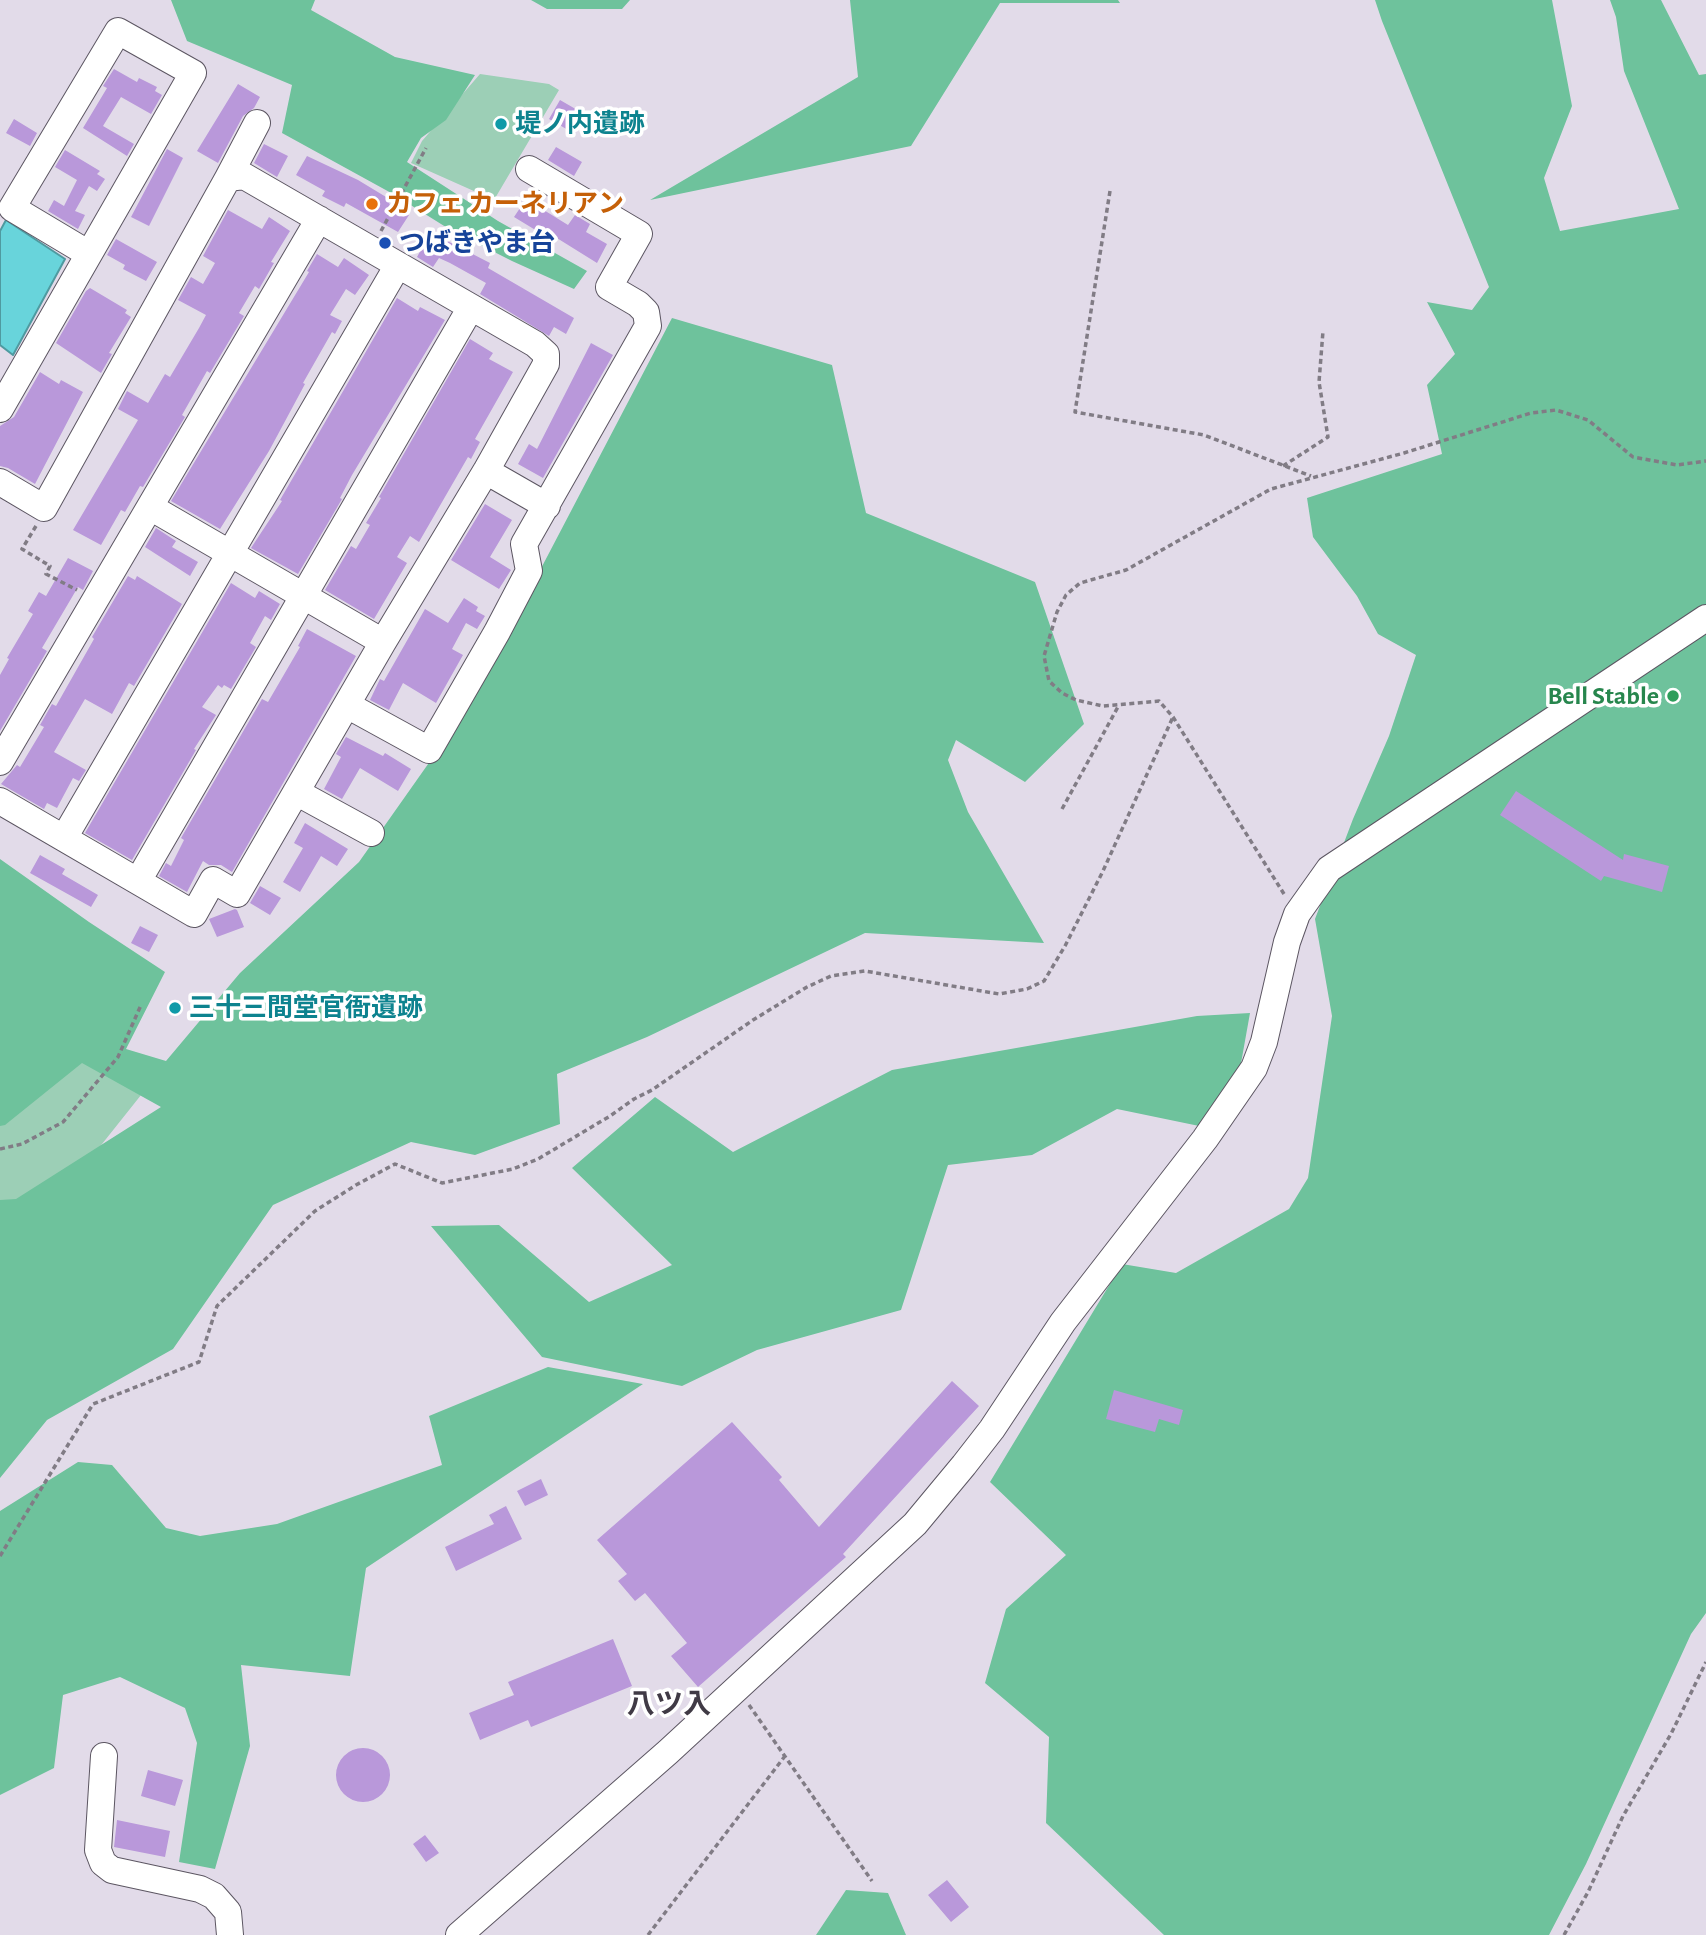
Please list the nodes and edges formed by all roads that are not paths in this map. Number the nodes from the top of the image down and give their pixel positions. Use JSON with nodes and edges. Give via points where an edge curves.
{"nodes":[{"id":1,"x":257,"y":123,"type":"dead end"},
{"id":2,"x":529,"y":168,"type":"dead end"},
{"id":3,"x":228,"y":178,"type":"junction"},
{"id":4,"x":319,"y":219,"type":"junction"},
{"id":5,"x":89,"y":254,"type":"junction"},
{"id":6,"x":398,"y":265,"type":"junction"},
{"id":7,"x":471,"y":307,"type":"junction"},
{"id":8,"x":0,"y":408,"type":"edge"},
{"id":9,"x":486,"y":471,"type":"junction"},
{"id":10,"x":0,"y":482,"type":"edge"},
{"id":11,"x":547,"y":506,"type":"junction"},
{"id":12,"x":149,"y":507,"type":"junction"},
{"id":13,"x":230,"y":553,"type":"junction"},
{"id":14,"x":304,"y":596,"type":"junction"},
{"id":15,"x":1706,"y":618,"type":"edge"},
{"id":16,"x":383,"y":642,"type":"junction"},
{"id":17,"x":347,"y":705,"type":"junction"},
{"id":18,"x":0,"y":762,"type":"edge"},
{"id":19,"x":296,"y":792,"type":"junction"},
{"id":20,"x":0,"y":802,"type":"edge"},
{"id":21,"x":371,"y":833,"type":"dead end"},
{"id":22,"x":64,"y":838,"type":"junction"},
{"id":23,"x":138,"y":881,"type":"junction"},
{"id":24,"x":104,"y":1756,"type":"dead end"},
{"id":25,"x":230,"y":1935,"type":"edge"},
{"id":26,"x":459,"y":1935,"type":"edge"}],
"edges":[{"from":1,"to":3,"type":"street"},
{"from":2,"to":11,"type":"street","via":[[639,234],[609,287],[638,304],[646,312],[648,326]]},
{"from":3,"to":4,"type":"street","via":[[244,176]]},
{"from":3,"to":10,"type":"street","via":[[44,508]]},
{"from":4,"to":6,"type":"street"},
{"from":4,"to":12,"type":"street"},
{"from":5,"to":5,"type":"street","via":[[194,73],[118,31],[12,208]]},
{"from":5,"to":8,"type":"street"},
{"from":6,"to":7,"type":"street"},
{"from":6,"to":13,"type":"street"},
{"from":7,"to":9,"type":"street","via":[[546,354],[546,364]]},
{"from":7,"to":14,"type":"street"},
{"from":9,"to":11,"type":"street"},
{"from":9,"to":16,"type":"street"},
{"from":11,"to":17,"type":"street","via":[[524,544],[529,571],[429,750]]},
{"from":12,"to":13,"type":"street"},
{"from":12,"to":18,"type":"street"},
{"from":13,"to":14,"type":"street"},
{"from":13,"to":22,"type":"street"},
{"from":14,"to":16,"type":"street"},
{"from":14,"to":23,"type":"street"},
{"from":15,"to":26,"type":"street","via":[[1329,869],[1297,914],[1254,1068],[1070,1313],[992,1429],[915,1524],[668,1752]]},
{"from":16,"to":17,"type":"street"},
{"from":17,"to":19,"type":"street"},
{"from":19,"to":21,"type":"street"},
{"from":19,"to":23,"type":"street","via":[[237,894],[212,880],[194,914]]},
{"from":20,"to":22,"type":"street"},
{"from":22,"to":23,"type":"street"},
{"from":24,"to":25,"type":"street","via":[[98,1850],[103,1863],[112,1870],[214,1896],[228,1912]]}]}
